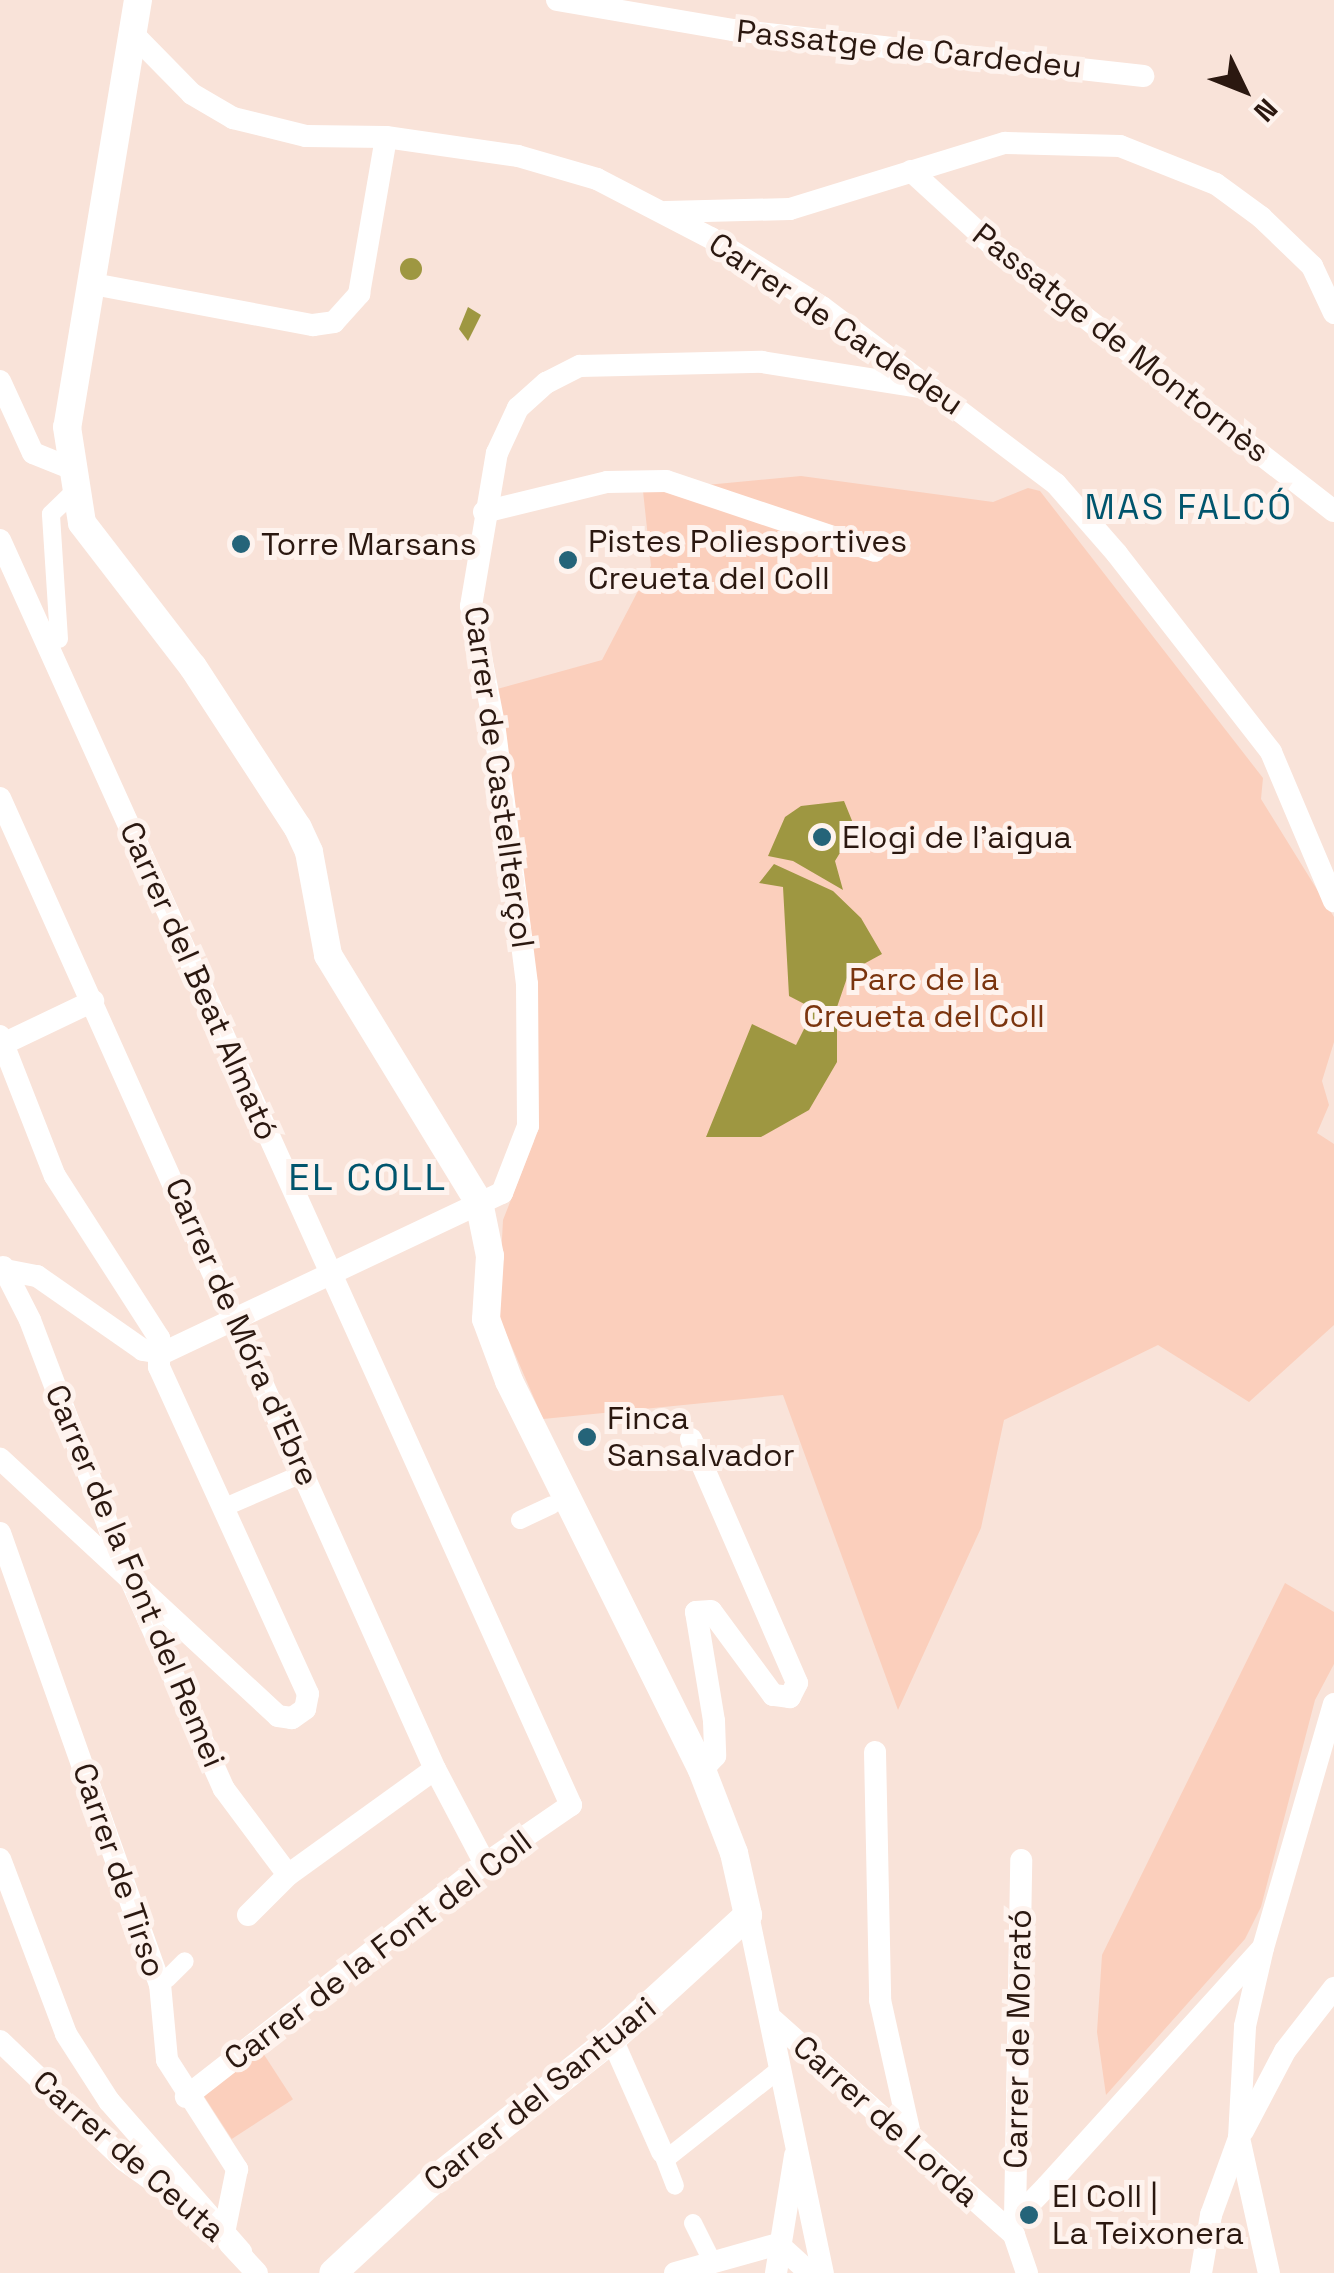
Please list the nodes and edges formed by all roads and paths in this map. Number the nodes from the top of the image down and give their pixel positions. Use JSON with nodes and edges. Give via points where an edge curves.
{"nodes":[{"id":1,"x":138,"y":0,"type":"edge"},
{"id":2,"x":557,"y":0,"type":"edge"},
{"id":3,"x":137,"y":38,"type":"junction"},
{"id":4,"x":1143,"y":76,"type":"dead end"},
{"id":5,"x":386,"y":137,"type":"junction"},
{"id":6,"x":911,"y":171,"type":"junction"},
{"id":7,"x":663,"y":212,"type":"junction"},
{"id":8,"x":92,"y":284,"type":"junction"},
{"id":9,"x":1334,"y":313,"type":"edge"},
{"id":10,"x":0,"y":381,"type":"edge"},
{"id":11,"x":932,"y":388,"type":"junction"},
{"id":12,"x":76,"y":479,"type":"junction"},
{"id":13,"x":1334,"y":511,"type":"edge"},
{"id":14,"x":484,"y":512,"type":"junction"},
{"id":15,"x":0,"y":540,"type":"edge"},
{"id":16,"x":875,"y":551,"type":"dead end"},
{"id":17,"x":59,"y":639,"type":"dead end"},
{"id":18,"x":0,"y":798,"type":"edge"},
{"id":19,"x":1334,"y":901,"type":"edge"},
{"id":20,"x":94,"y":1001,"type":"junction"},
{"id":21,"x":2,"y":1040,"type":"edge"},
{"id":22,"x":479,"y":1202,"type":"junction"},
{"id":23,"x":1,"y":1268,"type":"edge"},
{"id":24,"x":329,"y":1270,"type":"junction"},
{"id":25,"x":235,"y":1317,"type":"junction"},
{"id":26,"x":158,"y":1353,"type":"junction"},
{"id":27,"x":691,"y":1439,"type":"dead end"},
{"id":28,"x":0,"y":1460,"type":"edge"},
{"id":29,"x":304,"y":1473,"type":"junction"},
{"id":30,"x":552,"y":1504,"type":"dead end"},
{"id":31,"x":225,"y":1508,"type":"junction"},
{"id":32,"x":520,"y":1520,"type":"dead end"},
{"id":33,"x":0,"y":1533,"type":"edge"},
{"id":34,"x":135,"y":1580,"type":"junction"},
{"id":35,"x":1334,"y":1704,"type":"edge"},
{"id":36,"x":874,"y":1752,"type":"dead end"},
{"id":37,"x":436,"y":1769,"type":"junction"},
{"id":38,"x":702,"y":1770,"type":"junction"},
{"id":39,"x":572,"y":1804,"type":"joint"},
{"id":40,"x":0,"y":1859,"type":"edge"},
{"id":41,"x":1022,"y":1860,"type":"dead end"},
{"id":42,"x":486,"y":1864,"type":"junction"},
{"id":43,"x":288,"y":1874,"type":"junction"},
{"id":44,"x":248,"y":1915,"type":"dead end"},
{"id":45,"x":748,"y":1915,"type":"junction"},
{"id":46,"x":1263,"y":1948,"type":"junction"},
{"id":47,"x":185,"y":1961,"type":"dead end"},
{"id":48,"x":167,"y":1979,"type":"dead end"},
{"id":49,"x":1334,"y":1988,"type":"edge"},
{"id":50,"x":773,"y":2020,"type":"junction"},
{"id":51,"x":612,"y":2039,"type":"junction"},
{"id":52,"x":0,"y":2041,"type":"edge"},
{"id":53,"x":780,"y":2068,"type":"junction"},
{"id":54,"x":186,"y":2097,"type":"junction"},
{"id":55,"x":799,"y":2138,"type":"junction"},
{"id":56,"x":1239,"y":2138,"type":"junction"},
{"id":57,"x":912,"y":2143,"type":"junction"},
{"id":58,"x":664,"y":2155,"type":"junction"},
{"id":59,"x":674,"y":2186,"type":"dead end"},
{"id":60,"x":1008,"y":2221,"type":"junction"},
{"id":61,"x":693,"y":2222,"type":"dead end"},
{"id":62,"x":225,"y":2228,"type":"junction"},
{"id":63,"x":778,"y":2244,"type":"junction"},
{"id":64,"x":242,"y":2252,"type":"junction"},
{"id":65,"x":713,"y":2262,"type":"junction"},
{"id":66,"x":257,"y":2273,"type":"edge"},
{"id":67,"x":333,"y":2273,"type":"edge"},
{"id":68,"x":675,"y":2273,"type":"edge"},
{"id":69,"x":776,"y":2273,"type":"edge"},
{"id":70,"x":810,"y":2273,"type":"edge"},
{"id":71,"x":823,"y":2273,"type":"edge"},
{"id":72,"x":1027,"y":2273,"type":"edge"},
{"id":73,"x":1201,"y":2273,"type":"edge"},
{"id":74,"x":1269,"y":2273,"type":"edge"}],
"edges":[{"from":1,"to":3,"type":"street"},
{"from":2,"to":4,"type":"street","name":"Passatge de Cardedeu","via":[[733,30]]},
{"from":3,"to":5,"type":"street","name":"Carrer de Cardedeu","via":[[192,94],[233,118],[306,136]]},
{"from":3,"to":8,"type":"street"},
{"from":5,"to":7,"type":"street","name":"Carrer de Cardedeu","via":[[518,156],[597,180]]},
{"from":5,"to":8,"type":"street","via":[[360,294],[334,322],[313,325]]},
{"from":6,"to":7,"type":"street","via":[[790,209]]},
{"from":6,"to":9,"type":"street","via":[[1005,143],[1045,141],[1120,146],[1168,161],[1216,184],[1300,251]]},
{"from":6,"to":13,"type":"street","name":"Passatge de Montornès","via":[[992,244]]},
{"from":7,"to":11,"type":"street","name":"Carrer de Cardedeu","via":[[822,308]]},
{"from":8,"to":12,"type":"street","via":[[68,427]]},
{"from":10,"to":12,"type":"street","via":[[33,454]]},
{"from":11,"to":14,"type":"street","name":"Carrer de Castellterçol","via":[[762,362],[580,366],[518,408],[498,452]]},
{"from":11,"to":19,"type":"street","name":"Carrer de Cardedeu","via":[[1056,484],[1141,585],[1271,752]]},
{"from":12,"to":17,"type":"street","via":[[51,514]]},
{"from":12,"to":22,"type":"street","via":[[86,530],[194,667],[298,828],[309,852],[328,955]]},
{"from":14,"to":16,"type":"street","via":[[607,482],[666,481]]},
{"from":14,"to":22,"type":"street","name":"Carrer de Castellterçol","via":[[471,606],[494,724],[527,984],[528,1126],[502,1193]]},
{"from":15,"to":24,"type":"street","name":"Carrer del Beat Almató"},
{"from":18,"to":20,"type":"street","name":"Carrer de Móra d'Ebre"},
{"from":20,"to":21,"type":"street"},
{"from":20,"to":25,"type":"street","name":"Carrer de Móra d'Ebre"},
{"from":21,"to":26,"type":"street","via":[[56,1176],[158,1338]]},
{"from":22,"to":24,"type":"street"},
{"from":22,"to":38,"type":"street","via":[[490,1256],[486,1319],[509,1381]]},
{"from":23,"to":26,"type":"street","via":[[37,1276],[142,1350]]},
{"from":23,"to":34,"type":"street","name":"Carrer de la Font del Remei","via":[[30,1320],[116,1549]]},
{"from":24,"to":25,"type":"street"},
{"from":24,"to":39,"type":"street","name":"Carrer del Beat Almató"},
{"from":25,"to":26,"type":"street"},
{"from":25,"to":29,"type":"street","name":"Carrer de Móra d'Ebre"},
{"from":26,"to":31,"type":"street"},
{"from":27,"to":38,"type":"street","via":[[746,1556],[797,1691],[786,1699],[773,1695],[711,1611],[698,1609],[693,1620],[714,1738],[714,1756]]},
{"from":28,"to":34,"type":"street"},
{"from":29,"to":31,"type":"street"},
{"from":29,"to":37,"type":"street","name":"Carrer de Móra d'Ebre"},
{"from":30,"to":32,"type":"street"},
{"from":31,"to":34,"type":"street","via":[[308,1694],[299,1714],[280,1718]]},
{"from":33,"to":54,"type":"street","name":"Carrer de Tirso","via":[[160,1984],[166,2060]]},
{"from":34,"to":43,"type":"street","name":"Carrer de la Font del Remei","via":[[224,1789]]},
{"from":35,"to":46,"type":"street"},
{"from":36,"to":57,"type":"street","via":[[880,2000]]},
{"from":37,"to":42,"type":"street","name":"Carrer de Móra d'Ebre"},
{"from":37,"to":43,"type":"street"},
{"from":38,"to":45,"type":"street","via":[[734,1852]]},
{"from":39,"to":42,"type":"street","name":"Carrer de la Font del Coll"},
{"from":40,"to":62,"type":"street","via":[[66,2034],[109,2102]]},
{"from":41,"to":60,"type":"street","name":"Carrer de Morató"},
{"from":42,"to":54,"type":"street","name":"Carrer de la Font del Coll"},
{"from":43,"to":44,"type":"street"},
{"from":45,"to":50,"type":"street"},
{"from":45,"to":51,"type":"street","name":"Carrer del Santuari"},
{"from":46,"to":56,"type":"street","via":[[1246,2026]]},
{"from":46,"to":60,"type":"street"},
{"from":47,"to":48,"type":"street"},
{"from":49,"to":56,"type":"street","via":[[1285,2051]]},
{"from":50,"to":53,"type":"street"},
{"from":50,"to":57,"type":"street","name":"Carrer de Lorda"},
{"from":51,"to":58,"type":"street"},
{"from":51,"to":67,"type":"street","name":"Carrer del Santuari","via":[[428,2185]]},
{"from":52,"to":64,"type":"street","name":"Carrer de Ceuta","via":[[124,2160],[176,2194]]},
{"from":53,"to":55,"type":"street"},
{"from":53,"to":58,"type":"street"},
{"from":54,"to":62,"type":"street","name":"Carrer de Tirso","via":[[238,2169]]},
{"from":55,"to":63,"type":"street"},
{"from":55,"to":71,"type":"street"},
{"from":56,"to":73,"type":"street","via":[[1211,2215]]},
{"from":56,"to":74,"type":"street"},
{"from":57,"to":60,"type":"street","name":"Carrer de Lorda"},
{"from":58,"to":59,"type":"street"},
{"from":60,"to":72,"type":"street","name":"Carrer de Lorda"},
{"from":61,"to":65,"type":"street"},
{"from":62,"to":64,"type":"street"},
{"from":63,"to":65,"type":"street"},
{"from":63,"to":69,"type":"street"},
{"from":63,"to":70,"type":"street"},
{"from":64,"to":66,"type":"street","name":"Carrer de Ceuta"},
{"from":65,"to":68,"type":"street"}]}
